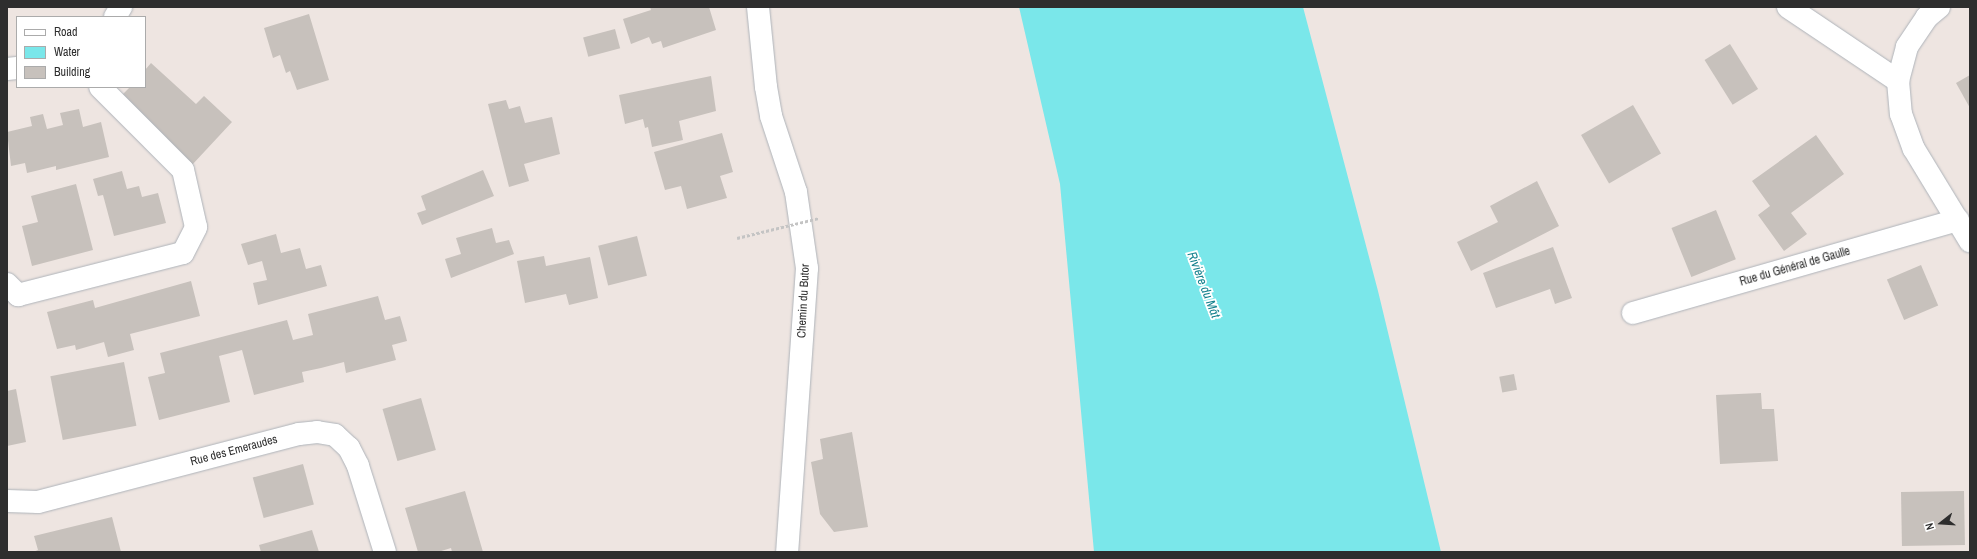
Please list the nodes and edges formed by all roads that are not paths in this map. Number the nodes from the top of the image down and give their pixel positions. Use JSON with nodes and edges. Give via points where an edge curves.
{"nodes":[{"id":1,"x":121,"y":7,"type":"edge"},
{"id":2,"x":758,"y":7,"type":"edge"},
{"id":3,"x":1788,"y":7,"type":"edge"},
{"id":4,"x":1939,"y":7,"type":"edge"},
{"id":5,"x":116,"y":16,"type":"edge"},
{"id":6,"x":1898,"y":81,"type":"junction"},
{"id":7,"x":101,"y":88,"type":"edge"},
{"id":8,"x":1958,"y":220,"type":"junction"},
{"id":9,"x":1970,"y":241,"type":"edge"},
{"id":10,"x":7,"y":284,"type":"edge"},
{"id":11,"x":1633,"y":313,"type":"dead end"},
{"id":12,"x":7,"y":501,"type":"edge"},
{"id":13,"x":386,"y":552,"type":"edge"},
{"id":14,"x":787,"y":552,"type":"edge"}],
"edges":[{"from":1,"to":5,"type":"street"},
{"from":2,"to":14,"type":"street","name":"Chemin du Butor","via":[[767,94],[782,153],[796,192],[807,268]]},
{"from":3,"to":6,"type":"street"},
{"from":4,"to":6,"type":"street","via":[[1927,17],[1908,47]]},
{"from":6,"to":8,"type":"street","via":[[1901,114],[1914,149]]},
{"from":7,"to":10,"type":"street","via":[[183,170],[196,227],[183,253],[18,295]]},
{"from":8,"to":9,"type":"street"},
{"from":8,"to":11,"type":"street","name":"Rue du Général de Gaulle"},
{"from":12,"to":13,"type":"street","name":"Rue des Emeraudes","via":[[38,502],[299,434],[317,432],[335,435],[349,448],[358,466]]}]}
